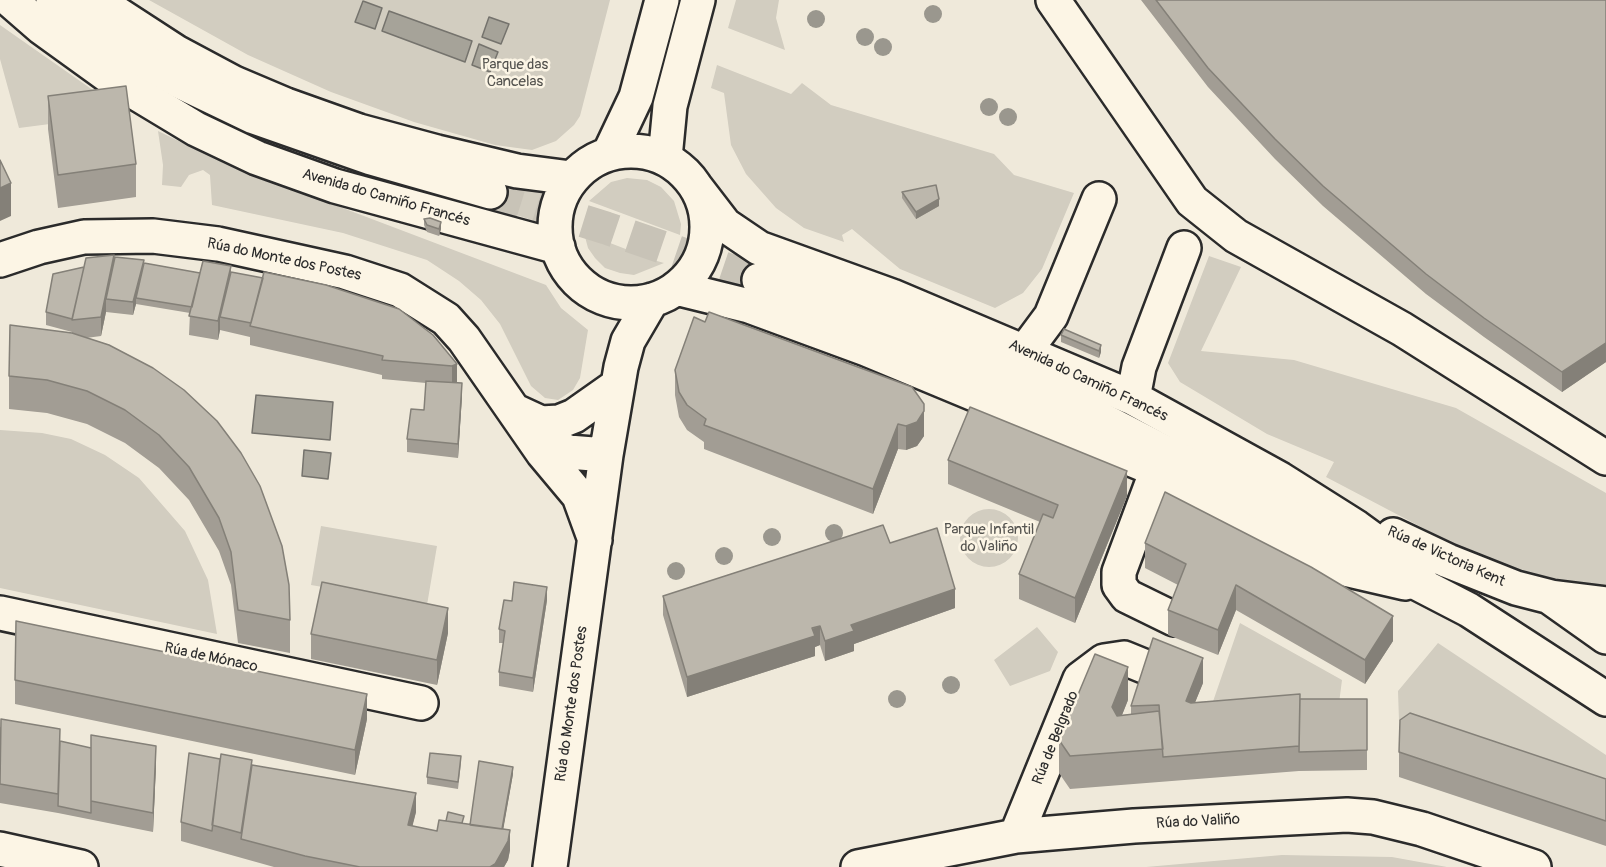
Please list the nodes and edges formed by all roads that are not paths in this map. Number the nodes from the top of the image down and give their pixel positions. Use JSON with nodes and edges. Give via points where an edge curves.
{"nodes":[{"id":1,"x":10,"y":0,"type":"edge"},
{"id":2,"x":53,"y":0,"type":"edge"},
{"id":3,"x":96,"y":0,"type":"edge"},
{"id":4,"x":662,"y":0,"type":"edge"},
{"id":5,"x":698,"y":0,"type":"edge"},
{"id":6,"x":1053,"y":0,"type":"edge"},
{"id":7,"x":609,"y":154,"type":"junction"},
{"id":8,"x":664,"y":158,"type":"junction"},
{"id":9,"x":571,"y":178,"type":"junction"},
{"id":10,"x":695,"y":186,"type":"junction"},
{"id":11,"x":490,"y":192,"type":"tunnel mouth"},
{"id":12,"x":1099,"y":199,"type":"dead end"},
{"id":13,"x":558,"y":247,"type":"junction"},
{"id":14,"x":1184,"y":248,"type":"dead end"},
{"id":15,"x":0,"y":260,"type":"edge"},
{"id":16,"x":759,"y":280,"type":"tunnel mouth"},
{"id":17,"x":664,"y":294,"type":"junction"},
{"id":18,"x":604,"y":298,"type":"junction"},
{"id":19,"x":1034,"y":355,"type":"junction"},
{"id":20,"x":619,"y":376,"type":"junction"},
{"id":21,"x":1124,"y":394,"type":"junction"},
{"id":22,"x":515,"y":411,"type":"junction"},
{"id":23,"x":606,"y":455,"type":"junction"},
{"id":24,"x":1606,"y":458,"type":"edge"},
{"id":25,"x":1157,"y":470,"type":"junction"},
{"id":26,"x":1356,"y":527,"type":"junction"},
{"id":27,"x":595,"y":540,"type":"junction"},
{"id":28,"x":1424,"y":588,"type":"junction"},
{"id":29,"x":1551,"y":597,"type":"junction"},
{"id":30,"x":1606,"y":604,"type":"edge"},
{"id":31,"x":1469,"y":610,"type":"junction"},
{"id":32,"x":0,"y":613,"type":"edge"},
{"id":33,"x":1174,"y":620,"type":"edge"},
{"id":34,"x":1606,"y":636,"type":"edge"},
{"id":35,"x":1151,"y":669,"type":"edge"},
{"id":36,"x":1606,"y":699,"type":"edge"},
{"id":37,"x":421,"y":703,"type":"dead end"},
{"id":38,"x":1016,"y":836,"type":"junction"},
{"id":39,"x":0,"y":849,"type":"edge"},
{"id":40,"x":43,"y":863,"type":"edge"},
{"id":41,"x":81,"y":867,"type":"edge"},
{"id":42,"x":550,"y":867,"type":"edge"},
{"id":43,"x":858,"y":867,"type":"edge"},
{"id":44,"x":1534,"y":867,"type":"edge"}],
"edges":[{"from":1,"to":13,"type":"street","name":"Avenida do Camiño Francés","via":[[113,79],[196,129],[257,158],[335,186]]},
{"from":2,"to":11,"type":"street","via":[[117,45],[179,81],[254,117],[371,158]]},
{"from":3,"to":9,"type":"street","via":[[176,52],[286,105],[359,131],[437,152],[517,171]]},
{"from":4,"to":7,"type":"street","via":[[636,97]]},
{"from":5,"to":8,"type":"street","via":[[670,106]]},
{"from":6,"to":24,"type":"street","via":[[1192,201],[1236,236],[1402,329]]},
{"from":7,"to":8,"type":"street","via":[[646,152]]},
{"from":7,"to":9,"type":"street"},
{"from":8,"to":10,"type":"street","via":[[682,170]]},
{"from":9,"to":13,"type":"street","via":[[558,205]]},
{"from":10,"to":17,"type":"street","via":[[705,207],[708,229],[703,252],[693,272]]},
{"from":10,"to":19,"type":"street","name":"Avenida do Camiño Francés","via":[[725,225],[759,249],[892,296]]},
{"from":12,"to":19,"type":"street"},
{"from":13,"to":18,"type":"street","via":[[568,269],[584,286]]},
{"from":14,"to":21,"type":"street","via":[[1139,367]]},
{"from":15,"to":22,"type":"street","name":"Rúa do Monte dos Postes","via":[[84,237],[153,236],[218,244],[374,279],[427,305],[446,319]]},
{"from":16,"to":28,"type":"street","name":"Avenida do Camiño Francés","via":[[1056,396]]},
{"from":17,"to":18,"type":"street","via":[[628,303]]},
{"from":17,"to":20,"type":"street","name":"Rúa do Monte dos Postes","via":[[628,341]]},
{"from":17,"to":25,"type":"street","name":"Avenida do Camiño Francés","via":[[749,306],[866,349]]},
{"from":18,"to":20,"type":"street","name":"Rúa do Monte dos Postes","via":[[619,328]]},
{"from":19,"to":21,"type":"street","name":"Avenida do Camiño Francés"},
{"from":20,"to":22,"type":"street","via":[[574,416],[559,422],[541,423]]},
{"from":20,"to":23,"type":"street","name":"Rúa do Monte dos Postes"},
{"from":21,"to":26,"type":"street","name":"Avenida do Camiño Francés","via":[[1280,479]]},
{"from":22,"to":23,"type":"street","name":"Rúa do Monte dos Postes","via":[[545,441],[560,449]]},
{"from":22,"to":27,"type":"street","name":"Rúa do Monte dos Postes","via":[[579,496]]},
{"from":23,"to":27,"type":"street","name":"Rúa do Monte dos Postes"},
{"from":25,"to":28,"type":"street","name":"Avenida do Camiño Francés","via":[[1340,568]]},
{"from":25,"to":33,"type":"street","via":[[1119,572],[1119,585],[1126,596]]},
{"from":26,"to":29,"type":"street","name":"Rúa de Victoria Kent","via":[[1381,529],[1473,572]]},
{"from":26,"to":31,"type":"street","name":"Avenida do Camiño Francés"},
{"from":27,"to":42,"type":"street","name":"Rúa do Monte dos Postes"},
{"from":28,"to":31,"type":"street","name":"Avenida do Camiño Francés"},
{"from":29,"to":30,"type":"street","name":"Rúa de Victoria Kent"},
{"from":29,"to":34,"type":"street"},
{"from":31,"to":36,"type":"street","name":"Avenida do Camiño Francés"},
{"from":32,"to":37,"type":"street","name":"Rúa de Mónaco"},
{"from":35,"to":38,"type":"street","name":"Rúa de Belgrado","via":[[1124,658],[1104,661],[1080,679]]},
{"from":38,"to":43,"type":"street","name":"Rúa do Valiño"},
{"from":38,"to":44,"type":"street","name":"Rúa do Valiño","via":[[1134,825],[1347,815],[1422,829]]},
{"from":39,"to":40,"type":"street"},
{"from":40,"to":41,"type":"street"}]}
